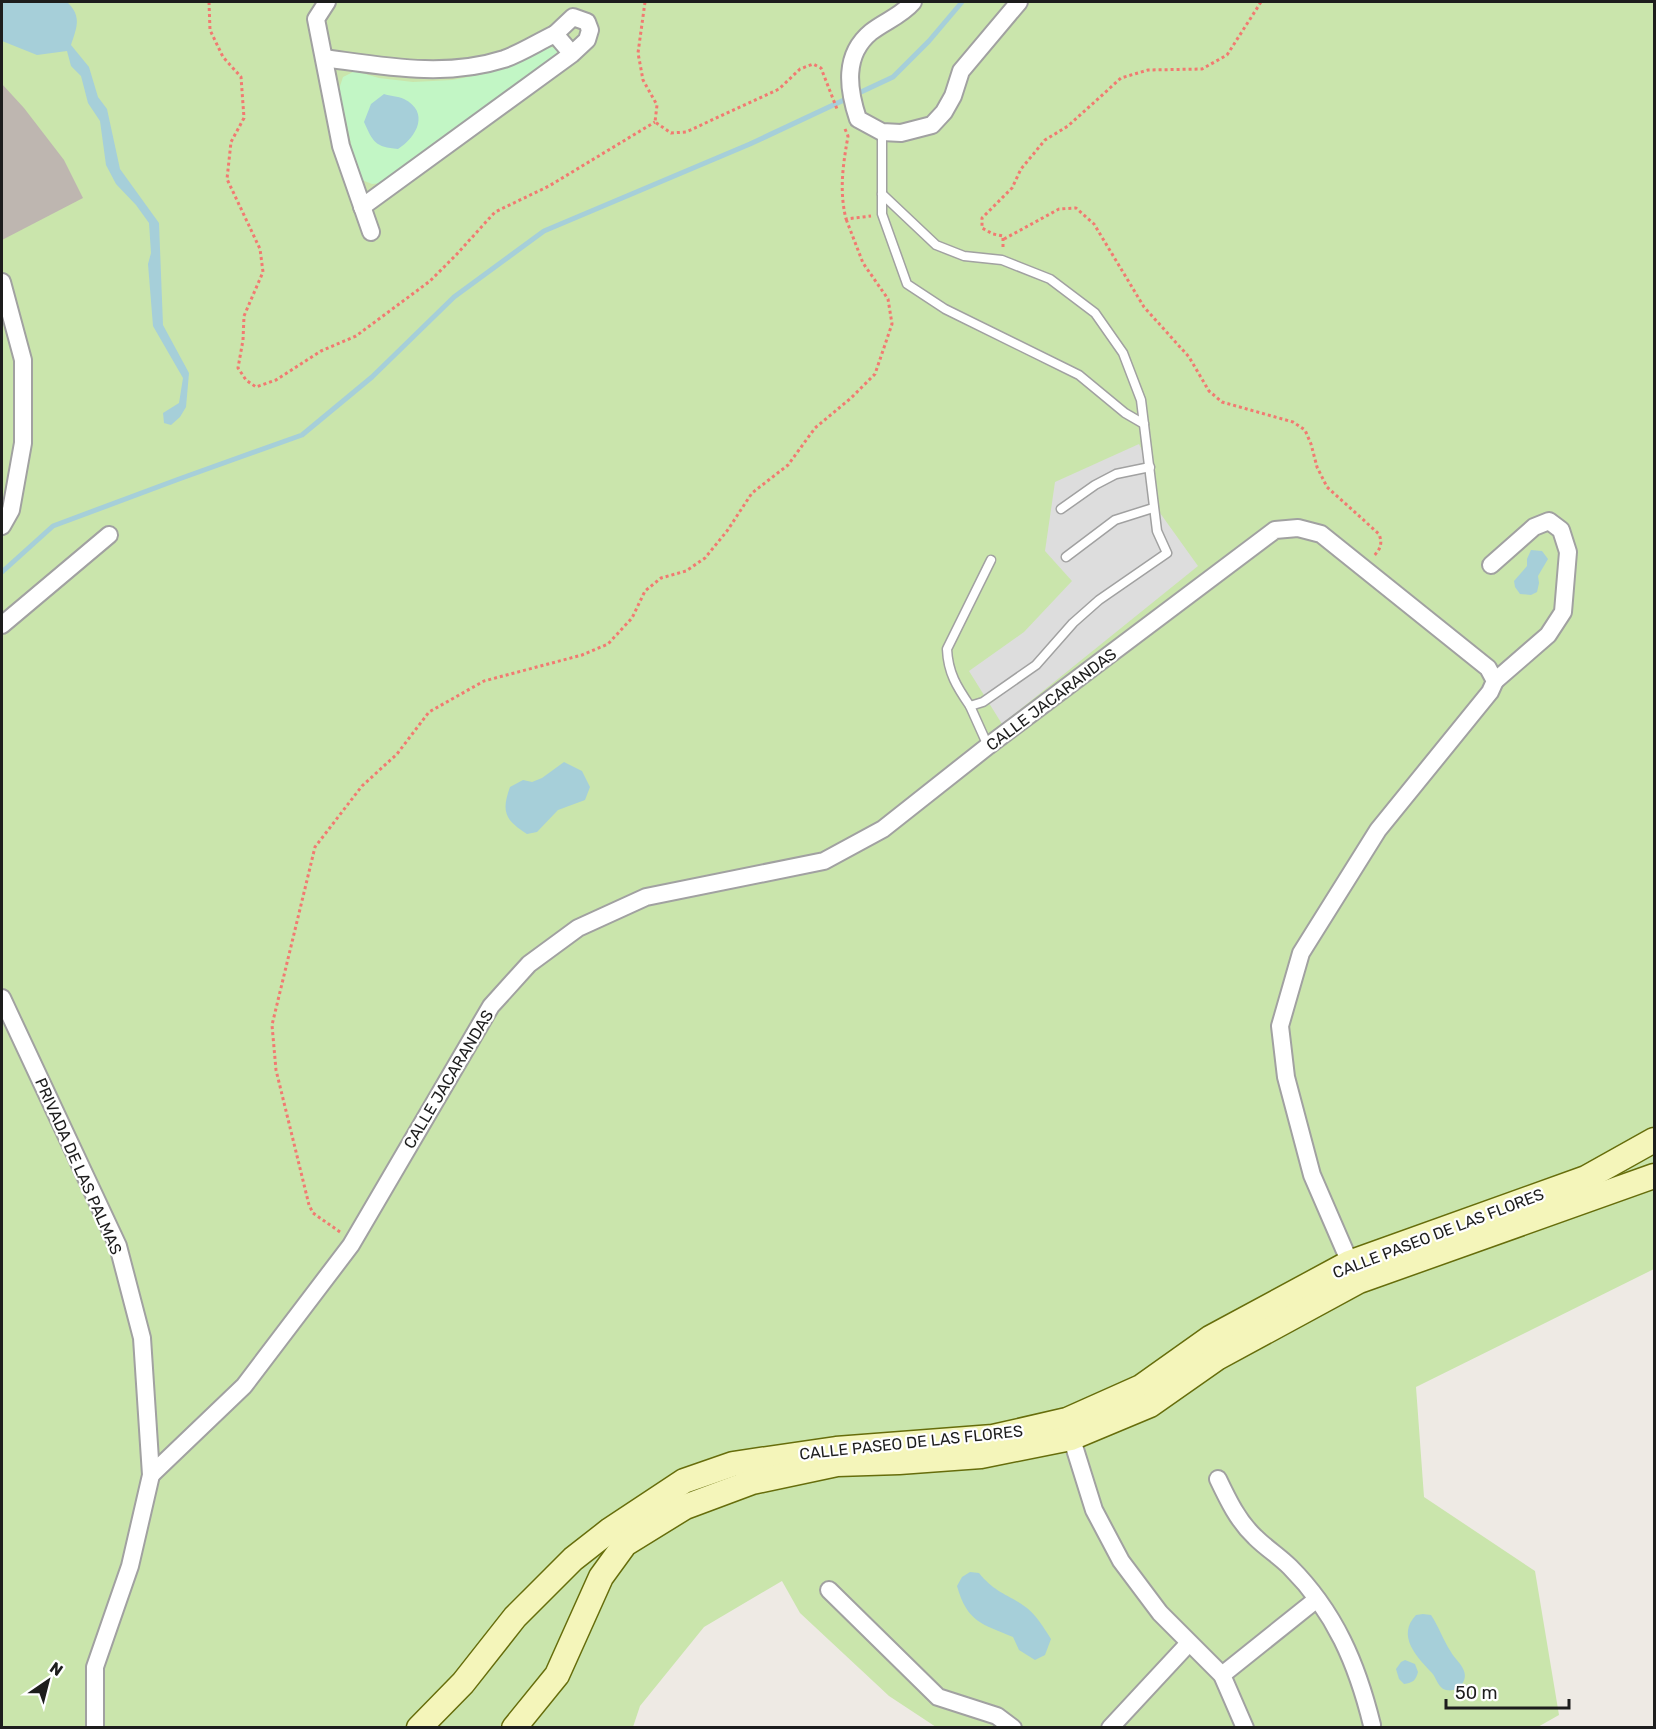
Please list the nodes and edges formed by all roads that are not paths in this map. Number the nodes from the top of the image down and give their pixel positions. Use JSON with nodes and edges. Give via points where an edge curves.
{"nodes":[{"id":1,"x":327,"y":2,"type":"edge"},
{"id":2,"x":913,"y":2,"type":"edge"},
{"id":3,"x":1019,"y":2,"type":"edge"},
{"id":4,"x":555,"y":34,"type":"junction"},
{"id":5,"x":572,"y":54,"type":"junction"},
{"id":6,"x":324,"y":58,"type":"junction"},
{"id":7,"x":882,"y":132,"type":"junction"},
{"id":8,"x":882,"y":194,"type":"junction"},
{"id":9,"x":363,"y":207,"type":"junction"},
{"id":10,"x":371,"y":232,"type":"dead end"},
{"id":11,"x":2,"y":282,"type":"edge"},
{"id":12,"x":1144,"y":424,"type":"junction"},
{"id":13,"x":1150,"y":467,"type":"junction"},
{"id":14,"x":1061,"y":508,"type":"dead end"},
{"id":15,"x":1153,"y":508,"type":"junction"},
{"id":16,"x":2,"y":526,"type":"edge"},
{"id":17,"x":109,"y":535,"type":"dead end"},
{"id":18,"x":1066,"y":557,"type":"dead end"},
{"id":19,"x":991,"y":560,"type":"dead end"},
{"id":20,"x":1491,"y":565,"type":"dead end"},
{"id":21,"x":2,"y":625,"type":"edge"},
{"id":22,"x":1495,"y":681,"type":"junction"},
{"id":23,"x":970,"y":706,"type":"junction"},
{"id":24,"x":988,"y":746,"type":"junction"},
{"id":25,"x":2,"y":998,"type":"edge"},
{"id":26,"x":1654,"y":1140,"type":"edge"},
{"id":27,"x":1654,"y":1176,"type":"edge"},
{"id":28,"x":1354,"y":1272,"type":"junction"},
{"id":29,"x":1069,"y":1429,"type":"junction"},
{"id":30,"x":151,"y":1475,"type":"junction"},
{"id":31,"x":1218,"y":1479,"type":"dead end"},
{"id":32,"x":829,"y":1590,"type":"dead end"},
{"id":33,"x":1317,"y":1599,"type":"junction"},
{"id":34,"x":1189,"y":1643,"type":"junction"},
{"id":35,"x":1222,"y":1675,"type":"junction"},
{"id":36,"x":1372,"y":1725,"type":"dead end"},
{"id":37,"x":95,"y":1728,"type":"edge"},
{"id":38,"x":418,"y":1728,"type":"edge"},
{"id":39,"x":514,"y":1728,"type":"edge"},
{"id":40,"x":1012,"y":1728,"type":"edge"},
{"id":41,"x":1110,"y":1728,"type":"edge"},
{"id":42,"x":1245,"y":1728,"type":"edge"}],
"edges":[{"from":1,"to":6,"type":"street","via":[[316,19]]},
{"from":2,"to":7,"type":"street","via":[[870,33],[852,58],[851,99],[858,119]]},
{"from":3,"to":7,"type":"street","via":[[962,71],[954,96],[932,125],[901,133]]},
{"from":4,"to":5,"type":"street"},
{"from":4,"to":5,"type":"street","via":[[573,17],[587,22],[587,40]]},
{"from":4,"to":6,"type":"street","via":[[505,59],[461,68],[423,70]]},
{"from":5,"to":9,"type":"street"},
{"from":6,"to":9,"type":"street","via":[[341,146]]},
{"from":7,"to":8,"type":"lane"},
{"from":8,"to":12,"type":"lane","via":[[882,214],[907,284],[945,309],[1079,375]]},
{"from":8,"to":12,"type":"lane","via":[[936,245],[964,256],[1002,260],[1050,279],[1095,313],[1123,353],[1141,400]]},
{"from":9,"to":10,"type":"street"},
{"from":11,"to":16,"type":"street","via":[[23,360],[24,443],[11,510]]},
{"from":12,"to":13,"type":"lane"},
{"from":13,"to":14,"type":"lane","via":[[1116,474]]},
{"from":13,"to":15,"type":"lane"},
{"from":15,"to":18,"type":"lane","via":[[1115,520]]},
{"from":15,"to":23,"type":"lane","via":[[1157,531],[1167,553],[1099,600],[1036,664],[984,702]]},
{"from":17,"to":21,"type":"street"},
{"from":19,"to":23,"type":"lane","via":[[947,649],[953,681]]},
{"from":20,"to":22,"type":"street","via":[[1534,527],[1549,521],[1561,530],[1568,552],[1563,612],[1548,635]]},
{"from":22,"to":24,"type":"street","name":"CALLE JACARANDAS","via":[[1488,668],[1321,534],[1298,528],[1275,530]]},
{"from":22,"to":28,"type":"street","via":[[1378,830],[1300,953],[1280,1026],[1286,1077],[1312,1175]]},
{"from":23,"to":24,"type":"lane"},
{"from":24,"to":30,"type":"street","name":"CALLE JACARANDAS","via":[[883,829],[824,861],[646,897],[578,928],[529,964],[491,1006],[354,1240],[244,1386]]},
{"from":25,"to":30,"type":"street","name":"PRIVADA DE LAS PALMAS","via":[[118,1246],[142,1338]]},
{"from":26,"to":28,"type":"street","name":"CALLE PASEO DE LAS FLORES","via":[[1586,1178]]},
{"from":27,"to":28,"type":"street","name":"CALLE PASEO DE LAS FLORES"},
{"from":28,"to":29,"type":"street","name":"CALLE PASEO DE LAS FLORES","via":[[1150,1405]]},
{"from":29,"to":34,"type":"street","via":[[1094,1510],[1121,1561],[1160,1613]]},
{"from":29,"to":38,"type":"street","name":"CALLE PASEO DE LAS FLORES","via":[[836,1449],[733,1464],[684,1481],[573,1559],[515,1617],[463,1683]]},
{"from":29,"to":39,"type":"street","name":"CALLE PASEO DE LAS FLORES","via":[[981,1456],[837,1464],[752,1482],[685,1507],[626,1544],[601,1577],[557,1675]]},
{"from":30,"to":37,"type":"street","name":"PRIVADA DE LAS PALMAS","via":[[130,1566],[95,1667]]},
{"from":31,"to":33,"type":"street","via":[[1233,1510],[1254,1536],[1291,1568]]},
{"from":32,"to":40,"type":"street","via":[[938,1697],[997,1716]]},
{"from":33,"to":35,"type":"street"},
{"from":33,"to":36,"type":"street","via":[[1348,1648]]},
{"from":34,"to":35,"type":"street"},
{"from":34,"to":41,"type":"street"},
{"from":35,"to":42,"type":"street"}]}
